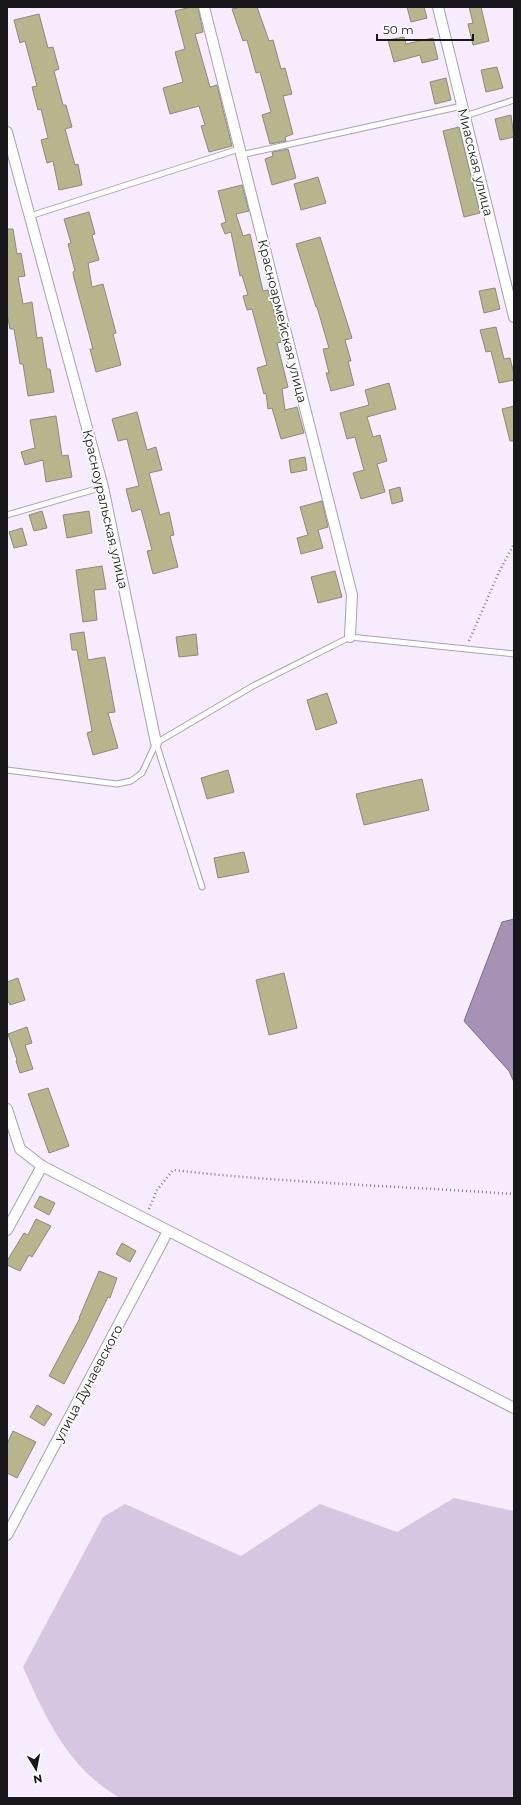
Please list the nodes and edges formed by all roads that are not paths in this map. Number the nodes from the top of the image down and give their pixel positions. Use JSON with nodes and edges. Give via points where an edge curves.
{"nodes":[{"id":1,"x":204,"y":7,"type":"edge"},
{"id":2,"x":438,"y":7,"type":"edge"},
{"id":3,"x":514,"y":100,"type":"edge"},
{"id":4,"x":464,"y":111,"type":"junction"},
{"id":5,"x":7,"y":132,"type":"edge"},
{"id":6,"x":240,"y":152,"type":"junction"},
{"id":7,"x":30,"y":216,"type":"junction"},
{"id":8,"x":514,"y":317,"type":"edge"},
{"id":9,"x":103,"y":487,"type":"junction"},
{"id":10,"x":7,"y":514,"type":"edge"},
{"id":11,"x":350,"y":637,"type":"junction"},
{"id":12,"x":514,"y":654,"type":"edge"},
{"id":13,"x":156,"y":743,"type":"junction"},
{"id":14,"x":7,"y":770,"type":"edge"},
{"id":15,"x":202,"y":887,"type":"dead end"},
{"id":16,"x":7,"y":1109,"type":"edge"},
{"id":17,"x":42,"y":1166,"type":"junction"},
{"id":18,"x":7,"y":1230,"type":"edge"},
{"id":19,"x":168,"y":1231,"type":"junction"},
{"id":20,"x":514,"y":1408,"type":"edge"},
{"id":21,"x":7,"y":1535,"type":"edge"}],
"edges":[{"from":1,"to":6,"type":"street","name":"Красноармейская улица"},
{"from":2,"to":4,"type":"street","name":"Миасская улица"},
{"from":3,"to":4,"type":"lane"},
{"from":4,"to":6,"type":"lane"},
{"from":4,"to":8,"type":"street","name":"Миасская улица"},
{"from":5,"to":7,"type":"street","name":"Красноуральская улица"},
{"from":6,"to":7,"type":"lane"},
{"from":6,"to":11,"type":"street","name":"Красноармейская улица","via":[[352,595]]},
{"from":7,"to":9,"type":"street","name":"Красноуральская улица"},
{"from":9,"to":10,"type":"lane"},
{"from":9,"to":13,"type":"street","name":"Красноуральская улица"},
{"from":11,"to":12,"type":"lane"},
{"from":11,"to":13,"type":"lane","via":[[253,686]]},
{"from":13,"to":14,"type":"lane","via":[[142,774],[131,781],[117,784]]},
{"from":13,"to":15,"type":"lane","name":"Красноуральская улица"},
{"from":16,"to":17,"type":"street","via":[[20,1149]]},
{"from":17,"to":18,"type":"street"},
{"from":17,"to":19,"type":"street"},
{"from":19,"to":20,"type":"street"},
{"from":19,"to":21,"type":"street","name":"улица Дунаевского"}]}
